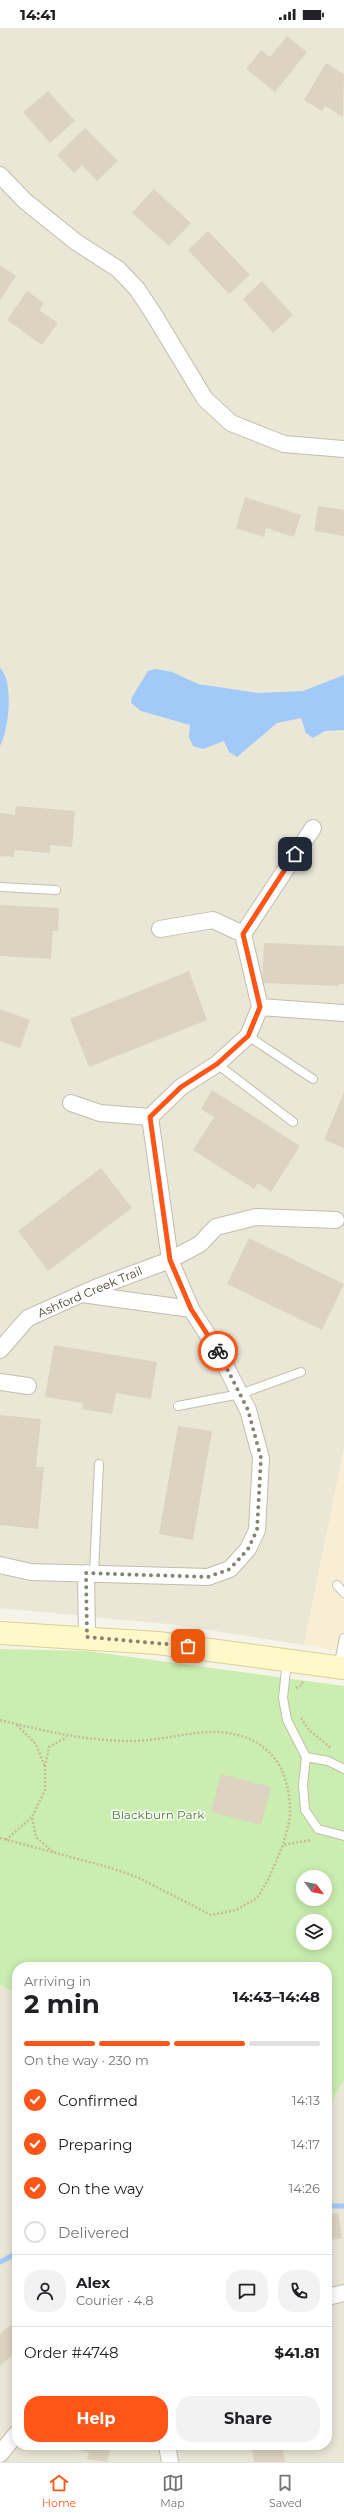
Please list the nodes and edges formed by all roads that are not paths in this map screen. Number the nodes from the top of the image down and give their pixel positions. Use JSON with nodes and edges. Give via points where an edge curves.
{"nodes":[{"id":1,"x":0,"y":175,"type":"edge"},
{"id":2,"x":344,"y":448,"type":"edge"},
{"id":3,"x":313,"y":828,"type":"dead end"},
{"id":4,"x":0,"y":887,"type":"edge"},
{"id":5,"x":56,"y":890,"type":"dead end"},
{"id":6,"x":160,"y":930,"type":"dead end"},
{"id":7,"x":243,"y":934,"type":"junction"},
{"id":8,"x":260,"y":1007,"type":"junction"},
{"id":9,"x":344,"y":1013,"type":"edge"},
{"id":10,"x":248,"y":1036,"type":"junction"},
{"id":11,"x":217,"y":1064,"type":"junction"},
{"id":12,"x":313,"y":1079,"type":"dead end"},
{"id":13,"x":71,"y":1103,"type":"dead end"},
{"id":14,"x":150,"y":1117,"type":"junction"},
{"id":15,"x":294,"y":1122,"type":"dead end"},
{"id":16,"x":336,"y":1220,"type":"dead end"},
{"id":17,"x":170,"y":1260,"type":"junction"},
{"id":18,"x":81,"y":1294,"type":"junction"},
{"id":19,"x":191,"y":1309,"type":"junction"},
{"id":20,"x":0,"y":1350,"type":"edge"},
{"id":21,"x":301,"y":1372,"type":"dead end"},
{"id":22,"x":0,"y":1382,"type":"edge"},
{"id":23,"x":28,"y":1386,"type":"dead end"},
{"id":24,"x":240,"y":1394,"type":"junction"},
{"id":25,"x":178,"y":1406,"type":"dead end"},
{"id":26,"x":99,"y":1464,"type":"dead end"},
{"id":27,"x":0,"y":1565,"type":"edge"},
{"id":28,"x":90,"y":1573,"type":"junction"},
{"id":29,"x":337,"y":1585,"type":"dead end"},
{"id":30,"x":344,"y":1593,"type":"edge"},
{"id":31,"x":0,"y":1633,"type":"edge"},
{"id":32,"x":87,"y":1637,"type":"junction"},
{"id":33,"x":344,"y":1638,"type":"edge"},
{"id":34,"x":287,"y":1659,"type":"junction"},
{"id":35,"x":341,"y":1668,"type":"edge"},
{"id":36,"x":306,"y":1757,"type":"junction"},
{"id":37,"x":344,"y":1769,"type":"edge"},
{"id":38,"x":344,"y":1836,"type":"edge"},
{"id":39,"x":344,"y":2293,"type":"edge"},
{"id":40,"x":332,"y":2296,"type":"edge"},
{"id":41,"x":12,"y":2439,"type":"edge"},
{"id":42,"x":168,"y":2450,"type":"edge"},
{"id":43,"x":0,"y":2454,"type":"edge"},
{"id":44,"x":170,"y":2462,"type":"edge"}],
"edges":[{"from":1,"to":2,"type":"street","via":[[25,201],[76,242],[118,269],[137,289],[205,399],[232,423],[284,444]]},
{"from":3,"to":7,"type":"street"},
{"from":4,"to":5,"type":"lane"},
{"from":6,"to":7,"type":"street","via":[[213,920]]},
{"from":7,"to":8,"type":"street"},
{"from":8,"to":9,"type":"street"},
{"from":8,"to":10,"type":"street"},
{"from":10,"to":11,"type":"street"},
{"from":10,"to":12,"type":"lane"},
{"from":11,"to":14,"type":"street","via":[[181,1087]]},
{"from":11,"to":15,"type":"lane"},
{"from":13,"to":14,"type":"street","via":[[100,1113]]},
{"from":14,"to":17,"type":"street"},
{"from":16,"to":17,"type":"street","name":"Ashford Creek Trail","via":[[256,1217],[216,1227],[200,1244]]},
{"from":17,"to":18,"type":"street","name":"Ashford Creek Trail"},
{"from":17,"to":19,"type":"street"},
{"from":18,"to":19,"type":"street"},
{"from":18,"to":20,"type":"street","name":"Ashford Creek Trail","via":[[28,1318]]},
{"from":19,"to":24,"type":"street","via":[[218,1351]]},
{"from":21,"to":24,"type":"lane"},
{"from":22,"to":23,"type":"street"},
{"from":24,"to":25,"type":"lane"},
{"from":24,"to":28,"type":"street","via":[[248,1410],[261,1458],[257,1530],[248,1549],[230,1569],[208,1577]]},
{"from":26,"to":28,"type":"lane"},
{"from":27,"to":28,"type":"street","via":[[30,1572]]},
{"from":28,"to":32,"type":"street"},
{"from":29,"to":30,"type":"lane"},
{"from":31,"to":32,"type":"main road"},
{"from":32,"to":34,"type":"main road","via":[[173,1644]]},
{"from":33,"to":35,"type":"lane"},
{"from":34,"to":35,"type":"main road"},
{"from":34,"to":36,"type":"lane","via":[[283,1698],[287,1720]]},
{"from":36,"to":37,"type":"lane","via":[[328,1761]]},
{"from":36,"to":38,"type":"lane","via":[[303,1785],[305,1810],[318,1829]]},
{"from":39,"to":40,"type":"street"},
{"from":41,"to":43,"type":"street"},
{"from":42,"to":44,"type":"street"}]}
